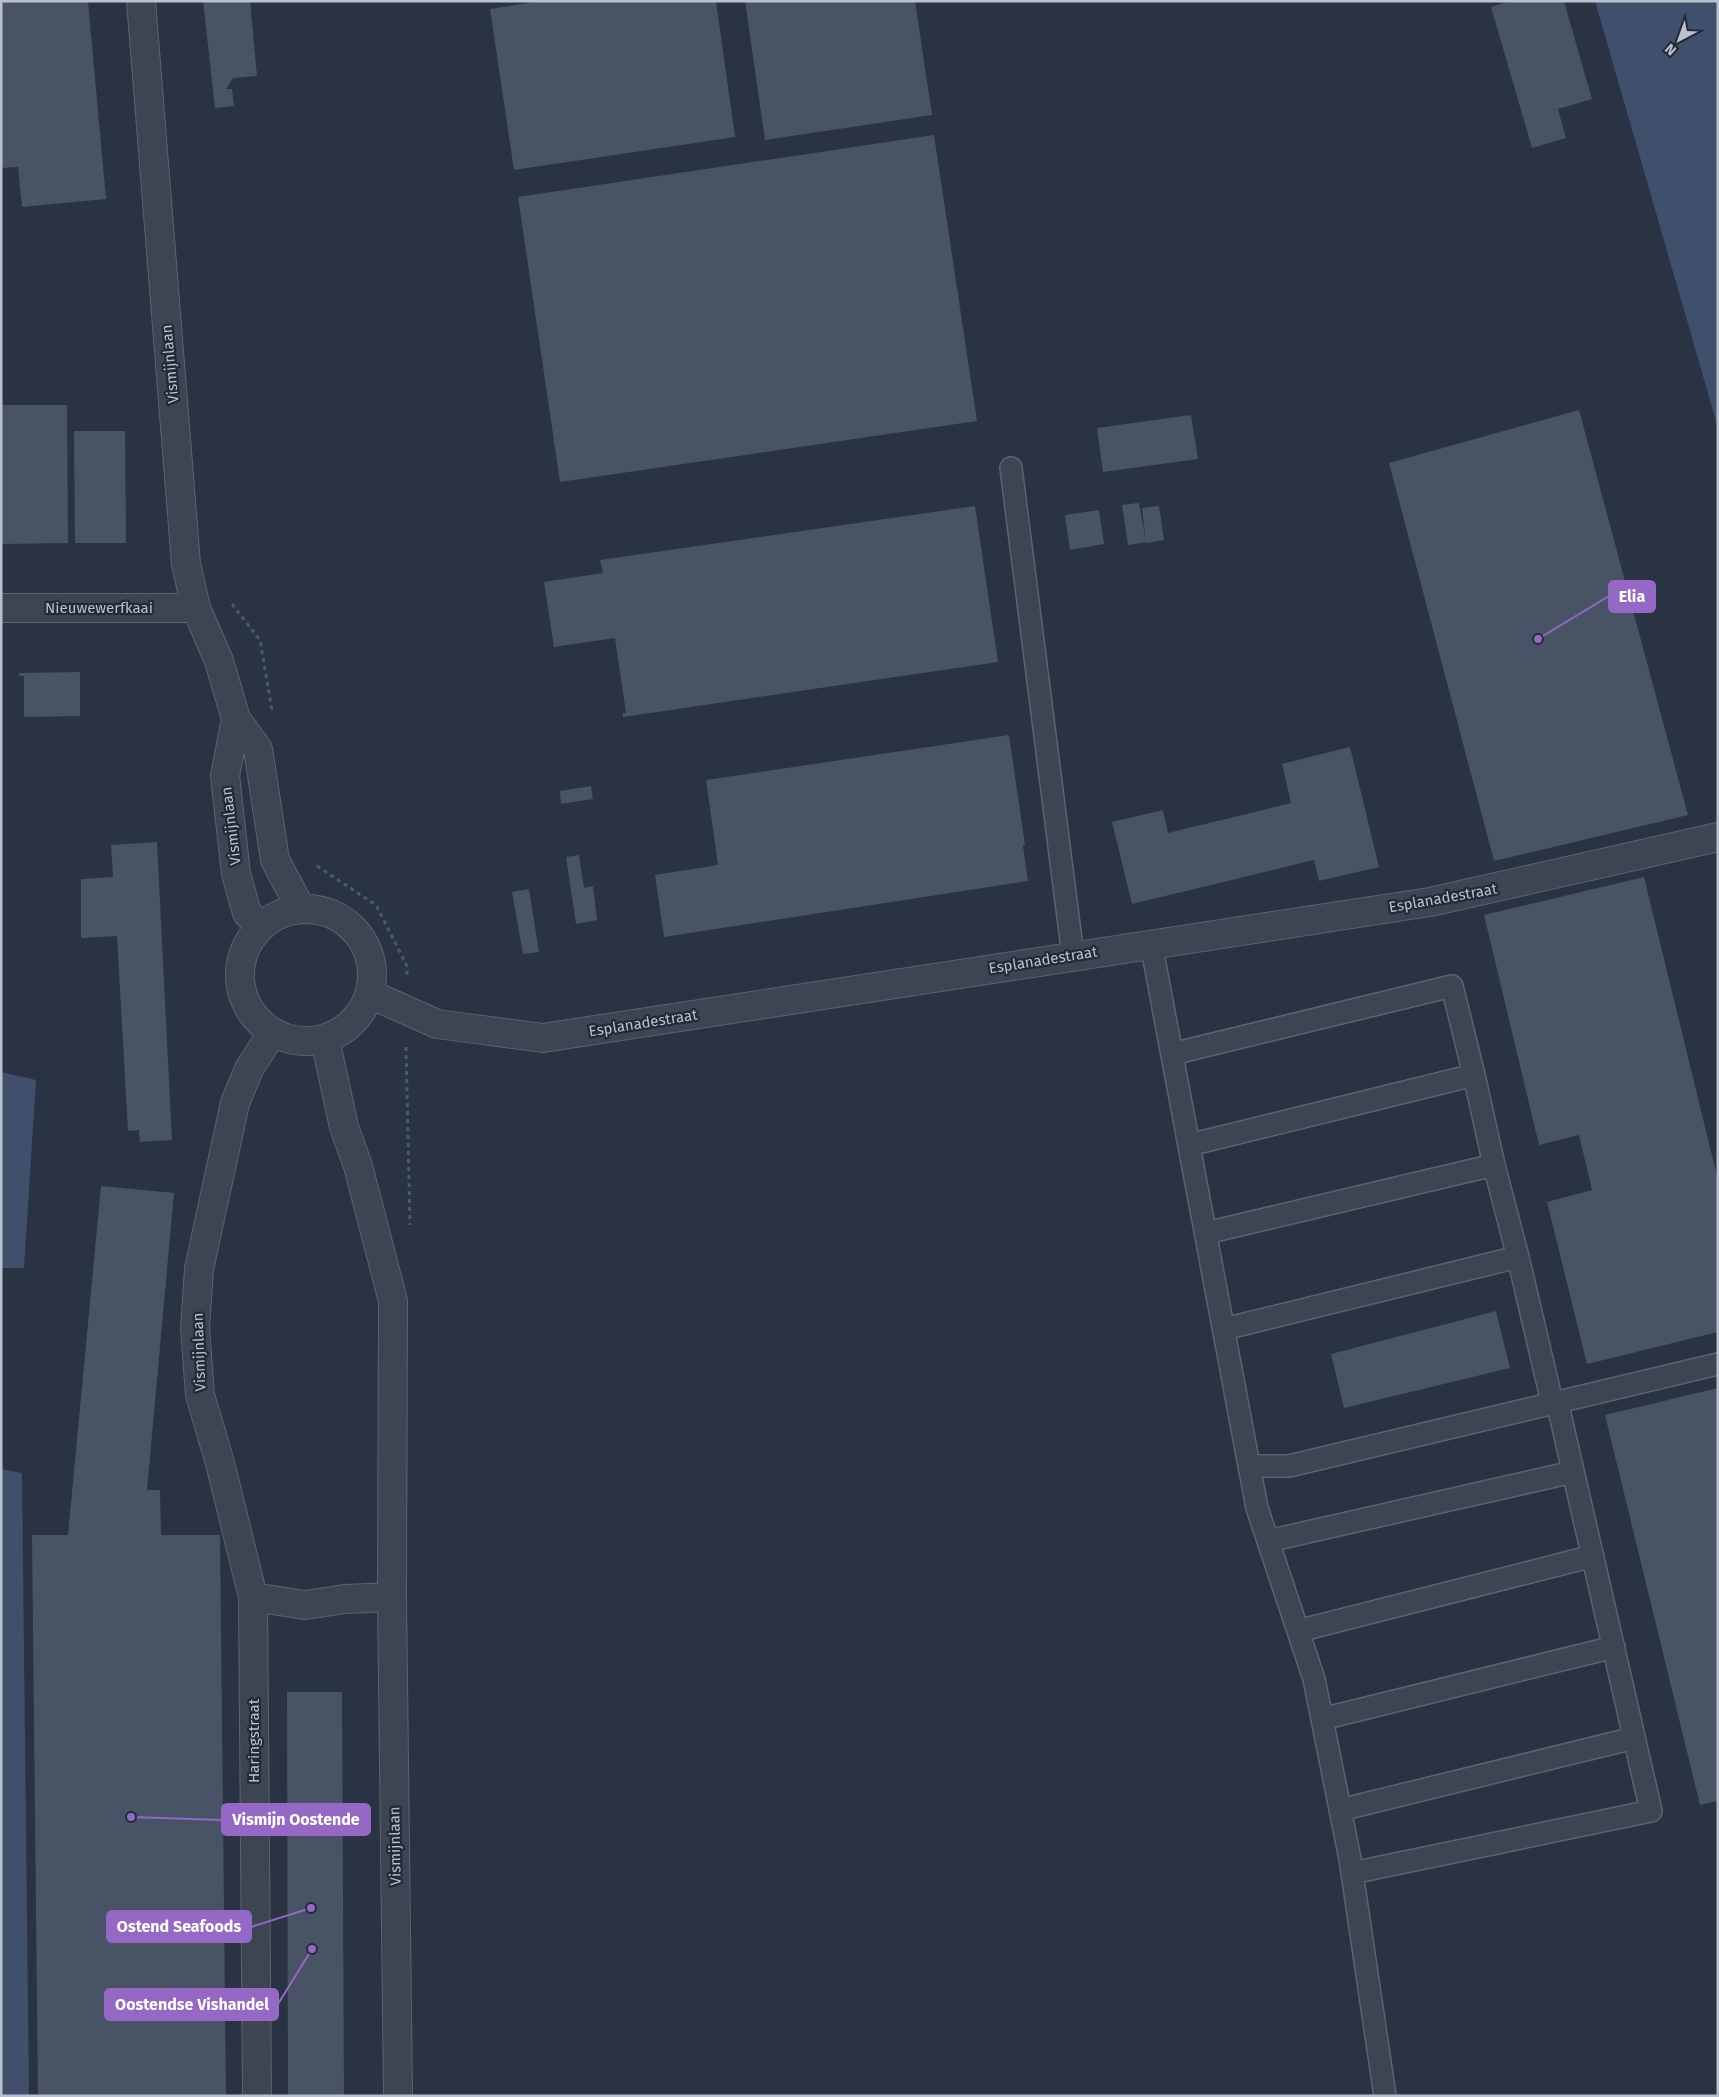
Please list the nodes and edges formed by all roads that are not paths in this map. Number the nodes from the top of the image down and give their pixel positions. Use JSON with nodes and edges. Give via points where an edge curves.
{"nodes":[{"id":1,"x":140,"y":1,"type":"edge"},
{"id":2,"x":1011,"y":468,"type":"dead end"},
{"id":3,"x":1,"y":608,"type":"edge"},
{"id":4,"x":196,"y":608,"type":"junction"},
{"id":5,"x":236,"y":719,"type":"junction"},
{"id":6,"x":1718,"y":837,"type":"edge"},
{"id":7,"x":301,"y":909,"type":"junction"},
{"id":8,"x":260,"y":927,"type":"junction"},
{"id":9,"x":1151,"y":944,"type":"junction"},
{"id":10,"x":1073,"y":956,"type":"junction"},
{"id":11,"x":370,"y":994,"type":"junction"},
{"id":12,"x":272,"y":1033,"type":"junction"},
{"id":13,"x":325,"y":1040,"type":"junction"},
{"id":14,"x":1172,"y":1054,"type":"junction"},
{"id":15,"x":1474,"y":1075,"type":"junction"},
{"id":16,"x":1189,"y":1145,"type":"junction"},
{"id":17,"x":1494,"y":1165,"type":"junction"},
{"id":18,"x":1206,"y":1233,"type":"junction"},
{"id":19,"x":1518,"y":1257,"type":"junction"},
{"id":20,"x":1224,"y":1329,"type":"junction"},
{"id":21,"x":1718,"y":1364,"type":"edge"},
{"id":22,"x":1554,"y":1402,"type":"junction"},
{"id":23,"x":1250,"y":1466,"type":"junction"},
{"id":24,"x":1573,"y":1472,"type":"junction"},
{"id":25,"x":1268,"y":1541,"type":"junction"},
{"id":26,"x":1592,"y":1556,"type":"junction"},
{"id":27,"x":253,"y":1597,"type":"junction"},
{"id":28,"x":392,"y":1597,"type":"junction"},
{"id":29,"x":1298,"y":1631,"type":"junction"},
{"id":30,"x":1614,"y":1648,"type":"junction"},
{"id":31,"x":1322,"y":1719,"type":"junction"},
{"id":32,"x":1634,"y":1738,"type":"junction"},
{"id":33,"x":1340,"y":1810,"type":"junction"},
{"id":34,"x":1352,"y":1873,"type":"junction"},
{"id":35,"x":257,"y":2096,"type":"edge"},
{"id":36,"x":398,"y":2096,"type":"edge"},
{"id":37,"x":1385,"y":2096,"type":"edge"}],
"edges":[{"from":1,"to":4,"type":"street","name":"Vismijnlaan","via":[[186,564]]},
{"from":2,"to":10,"type":"lane"},
{"from":3,"to":4,"type":"street","name":"Nieuwewerfkaai"},
{"from":4,"to":5,"type":"street","name":"Vismijnlaan","via":[[219,661]]},
{"from":5,"to":7,"type":"street","name":"Vismijnlaan","via":[[258,749],[274,860]]},
{"from":5,"to":8,"type":"street","name":"Vismijnlaan","via":[[225,776],[236,874],[247,913]]},
{"from":6,"to":9,"type":"street","name":"Esplanadestraat","via":[[1430,902]]},
{"from":7,"to":8,"type":"street","via":[[279,914]]},
{"from":7,"to":11,"type":"street","via":[[333,914],[358,934],[372,962]]},
{"from":8,"to":12,"type":"street","via":[[246,947],[240,971],[243,995],[254,1017]]},
{"from":9,"to":10,"type":"street","name":"Esplanadestraat"},
{"from":9,"to":14,"type":"lane"},
{"from":10,"to":11,"type":"street","name":"Esplanadestraat","via":[[543,1038],[437,1024]]},
{"from":11,"to":13,"type":"street","via":[[354,1023]]},
{"from":12,"to":13,"type":"street","via":[[307,1042]]},
{"from":12,"to":27,"type":"street","name":"Vismijnlaan","via":[[249,1069],[235,1103],[200,1269],[195,1328],[200,1395]]},
{"from":13,"to":28,"type":"street","name":"Vismijnlaan","via":[[344,1127],[358,1166],[393,1301]]},
{"from":14,"to":15,"type":"lane","via":[[1452,986]]},
{"from":14,"to":16,"type":"lane"},
{"from":15,"to":16,"type":"lane"},
{"from":15,"to":17,"type":"lane"},
{"from":16,"to":18,"type":"lane"},
{"from":17,"to":18,"type":"lane"},
{"from":17,"to":19,"type":"lane"},
{"from":18,"to":20,"type":"lane"},
{"from":19,"to":20,"type":"lane"},
{"from":19,"to":22,"type":"lane"},
{"from":20,"to":23,"type":"lane"},
{"from":21,"to":22,"type":"lane"},
{"from":22,"to":23,"type":"lane","via":[[1289,1466]]},
{"from":22,"to":24,"type":"lane"},
{"from":23,"to":25,"type":"lane","via":[[1257,1508]]},
{"from":24,"to":25,"type":"lane"},
{"from":24,"to":26,"type":"lane"},
{"from":25,"to":29,"type":"lane"},
{"from":26,"to":29,"type":"lane"},
{"from":26,"to":30,"type":"lane"},
{"from":27,"to":28,"type":"street","via":[[305,1605]]},
{"from":27,"to":35,"type":"street","name":"Haringstraat"},
{"from":28,"to":36,"type":"street","name":"Vismijnlaan"},
{"from":29,"to":31,"type":"lane","via":[[1314,1679]]},
{"from":30,"to":31,"type":"lane"},
{"from":30,"to":32,"type":"lane"},
{"from":31,"to":33,"type":"lane"},
{"from":32,"to":33,"type":"lane"},
{"from":32,"to":34,"type":"lane","via":[[1651,1811]]},
{"from":33,"to":34,"type":"lane"},
{"from":34,"to":37,"type":"lane"}]}
